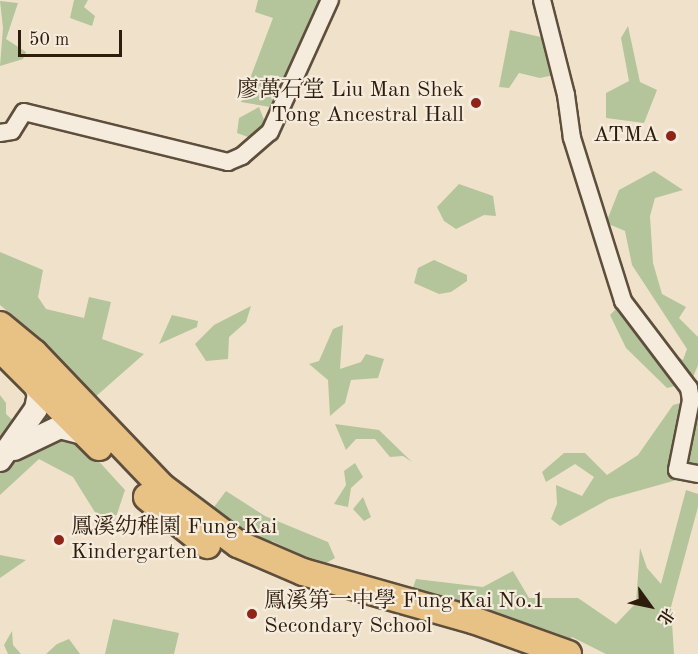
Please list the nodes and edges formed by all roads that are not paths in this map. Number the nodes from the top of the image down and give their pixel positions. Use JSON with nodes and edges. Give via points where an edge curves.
{"nodes":[{"id":1,"x":330,"y":0,"type":"edge"},
{"id":2,"x":542,"y":0,"type":"edge"},
{"id":3,"x":0,"y":133,"type":"edge"},
{"id":4,"x":0,"y":325,"type":"edge"},
{"id":5,"x":0,"y":348,"type":"edge"},
{"id":6,"x":31,"y":376,"type":"junction"},
{"id":7,"x":86,"y":434,"type":"junction"},
{"id":8,"x":4,"y":456,"type":"edge"},
{"id":9,"x":698,"y":474,"type":"edge"},
{"id":10,"x":524,"y":654,"type":"edge"},
{"id":11,"x":568,"y":654,"type":"edge"}],
"edges":[{"from":1,"to":3,"type":"street","via":[[270,132],[242,156],[228,162],[24,111],[12,131]]},
{"from":2,"to":9,"type":"street","via":[[573,138],[623,301],[689,388],[691,400],[677,470]]},
{"from":4,"to":11,"type":"main road","via":[[41,360],[162,487],[222,535],[303,572],[492,626]]},
{"from":5,"to":6,"type":"main road"},
{"from":6,"to":7,"type":"main road"},
{"from":6,"to":8,"type":"street","via":[[39,394],[36,409]]},
{"from":7,"to":8,"type":"street","via":[[60,427]]},
{"from":7,"to":10,"type":"main road","via":[[175,523],[232,561],[284,584]]}]}
